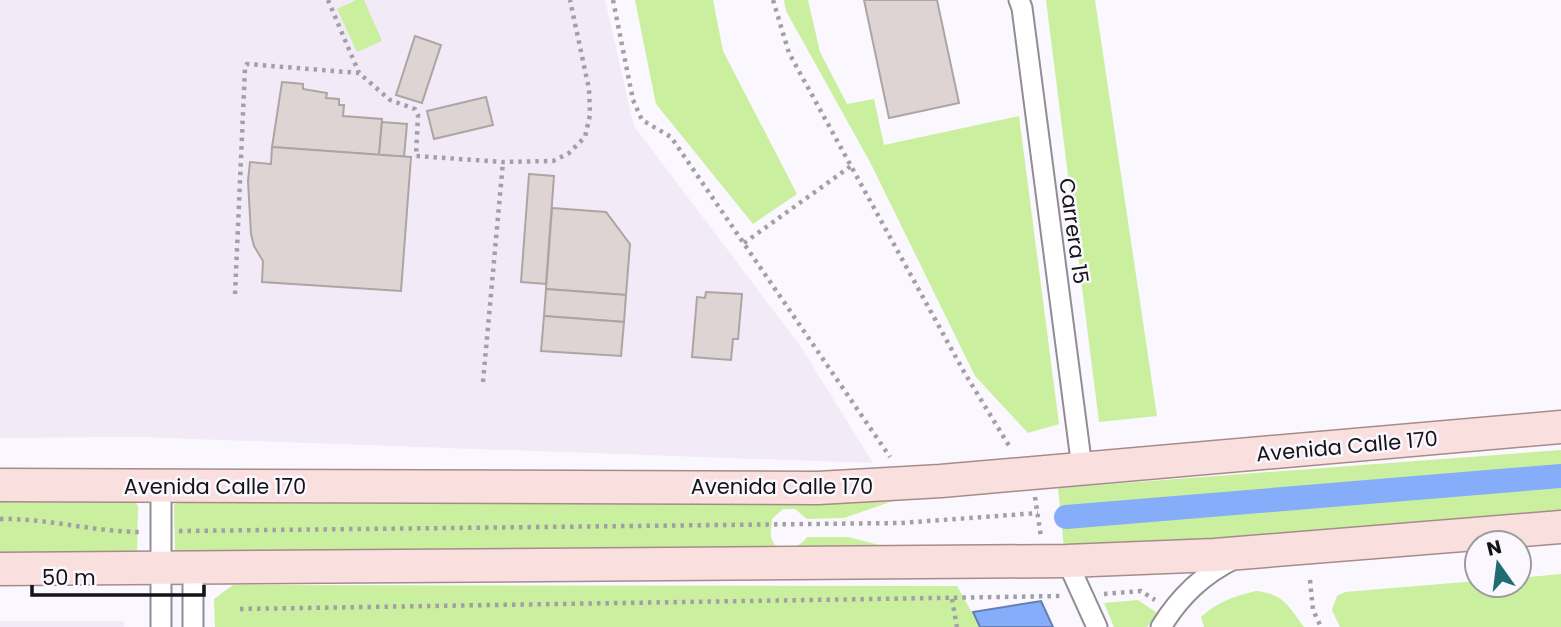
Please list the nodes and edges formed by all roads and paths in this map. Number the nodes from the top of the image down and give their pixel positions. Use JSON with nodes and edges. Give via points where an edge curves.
{"nodes":[{"id":1,"x":328,"y":0,"type":"edge"},
{"id":2,"x":570,"y":0,"type":"edge"},
{"id":3,"x":613,"y":0,"type":"edge"},
{"id":4,"x":773,"y":0,"type":"edge"},
{"id":5,"x":1019,"y":0,"type":"edge"},
{"id":6,"x":359,"y":73,"type":"junction"},
{"id":7,"x":503,"y":162,"type":"junction"},
{"id":8,"x":851,"y":166,"type":"junction"},
{"id":9,"x":744,"y":243,"type":"junction"},
{"id":10,"x":235,"y":294,"type":"dead end"},
{"id":11,"x":483,"y":382,"type":"dead end"},
{"id":12,"x":1561,"y":428,"type":"edge"},
{"id":13,"x":1012,"y":450,"type":"dead end"},
{"id":14,"x":893,"y":461,"type":"dead end"},
{"id":15,"x":1082,"y":468,"type":"junction"},
{"id":16,"x":0,"y":485,"type":"edge"},
{"id":17,"x":161,"y":486,"type":"junction"},
{"id":18,"x":0,"y":519,"type":"edge"},
{"id":19,"x":1561,"y":527,"type":"edge"},
{"id":20,"x":161,"y":531,"type":"junction"},
{"id":21,"x":1249,"y":552,"type":"junction"},
{"id":22,"x":1055,"y":555,"type":"junction"},
{"id":23,"x":161,"y":568,"type":"junction"},
{"id":24,"x":193,"y":568,"type":"junction"},
{"id":25,"x":0,"y":569,"type":"edge"},
{"id":26,"x":1310,"y":580,"type":"dead end"},
{"id":27,"x":1100,"y":594,"type":"dead end"},
{"id":28,"x":1065,"y":596,"type":"dead end"},
{"id":29,"x":953,"y":599,"type":"junction"},
{"id":30,"x":1162,"y":605,"type":"dead end"},
{"id":31,"x":240,"y":610,"type":"dead end"},
{"id":32,"x":161,"y":627,"type":"edge"},
{"id":33,"x":193,"y":627,"type":"edge"},
{"id":34,"x":957,"y":627,"type":"edge"},
{"id":35,"x":1097,"y":627,"type":"edge"},
{"id":36,"x":1160,"y":627,"type":"edge"},
{"id":37,"x":1321,"y":627,"type":"edge"}],
"edges":[{"from":1,"to":6,"type":"path"},
{"from":2,"to":7,"type":"path","via":[[589,89],[590,116],[584,137],[553,161]]},
{"from":3,"to":9,"type":"path","via":[[633,100],[642,120],[671,137]]},
{"from":4,"to":8,"type":"path","via":[[789,53]]},
{"from":5,"to":15,"type":"street","name":"Carrera 15"},
{"from":6,"to":7,"type":"path","via":[[390,100],[415,109],[416,156]]},
{"from":6,"to":10,"type":"path","via":[[250,63],[245,68]]},
{"from":7,"to":11,"type":"path"},
{"from":8,"to":9,"type":"path"},
{"from":8,"to":13,"type":"path"},
{"from":9,"to":14,"type":"path"},
{"from":12,"to":15,"type":"main road","name":"Avenida Calle 170"},
{"from":15,"to":17,"type":"main road","name":"Avenida Calle 170","via":[[818,488]]},
{"from":16,"to":17,"type":"main road","name":"Avenida Calle 170"},
{"from":17,"to":20,"type":"street"},
{"from":18,"to":20,"type":"path"},
{"from":19,"to":21,"type":"main road"},
{"from":20,"to":22,"type":"path","via":[[901,523],[1038,513]]},
{"from":20,"to":23,"type":"street"},
{"from":21,"to":22,"type":"main road"},
{"from":21,"to":36,"type":"street","via":[[1185,593]]},
{"from":22,"to":24,"type":"main road"},
{"from":22,"to":35,"type":"street"},
{"from":23,"to":24,"type":"main road"},
{"from":23,"to":25,"type":"main road"},
{"from":23,"to":32,"type":"street"},
{"from":24,"to":33,"type":"street"},
{"from":26,"to":37,"type":"path","via":[[1313,610]]},
{"from":27,"to":30,"type":"path","via":[[1141,592]]},
{"from":28,"to":29,"type":"path"},
{"from":29,"to":31,"type":"path"},
{"from":29,"to":34,"type":"path"}]}
